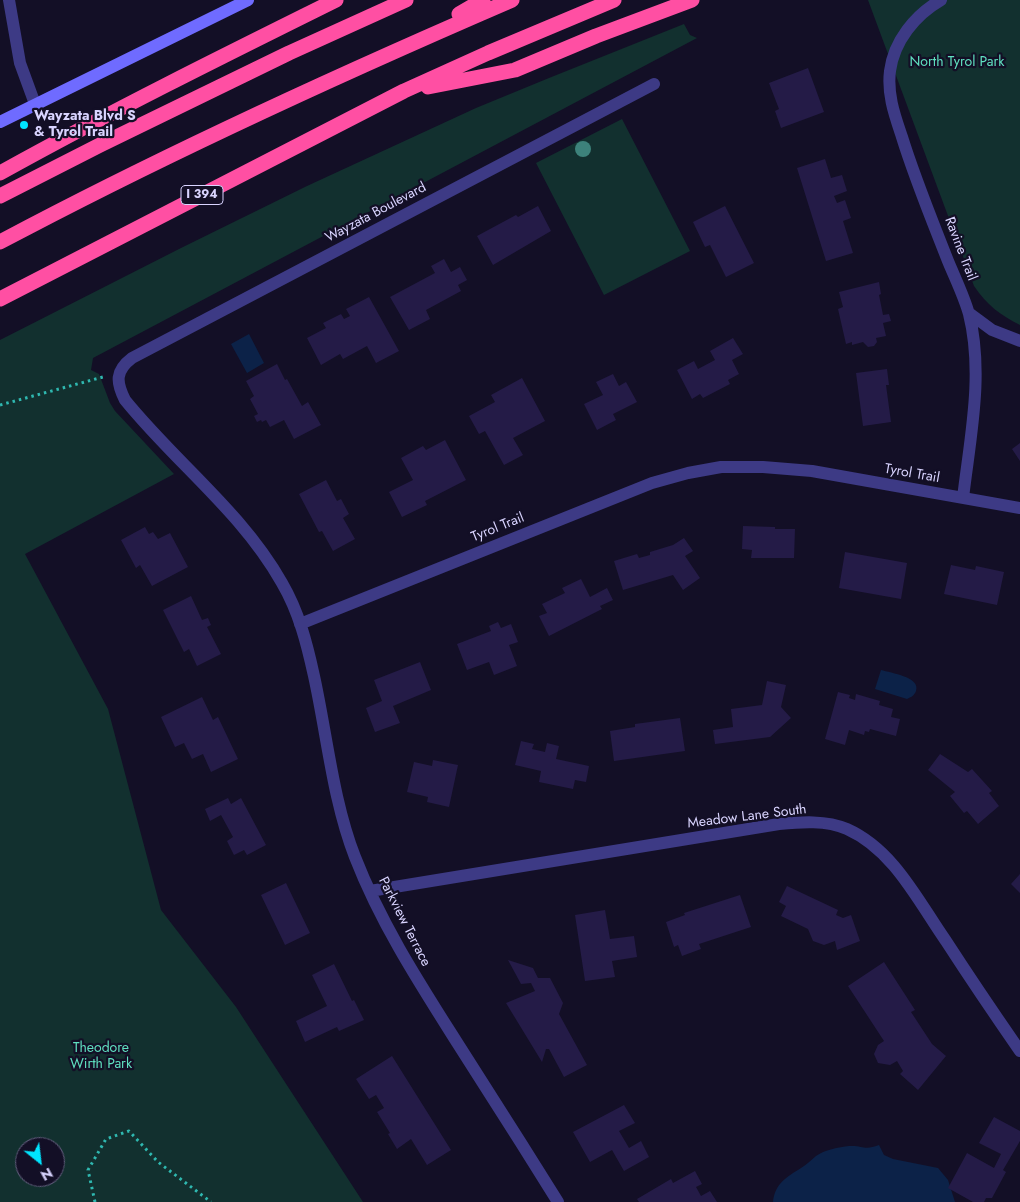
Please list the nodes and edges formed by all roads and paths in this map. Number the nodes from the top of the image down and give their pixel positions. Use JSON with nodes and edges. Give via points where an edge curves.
{"nodes":[{"id":1,"x":9,"y":0,"type":"edge"},
{"id":2,"x":248,"y":0,"type":"edge"},
{"id":3,"x":336,"y":0,"type":"edge"},
{"id":4,"x":406,"y":0,"type":"edge"},
{"id":5,"x":483,"y":0,"type":"edge"},
{"id":6,"x":512,"y":0,"type":"edge"},
{"id":7,"x":614,"y":0,"type":"edge"},
{"id":8,"x":692,"y":0,"type":"edge"},
{"id":9,"x":941,"y":0,"type":"edge"},
{"id":10,"x":381,"y":56,"type":"junction"},
{"id":11,"x":654,"y":84,"type":"dead end"},
{"id":12,"x":404,"y":91,"type":"junction"},
{"id":13,"x":35,"y":104,"type":"junction"},
{"id":14,"x":0,"y":122,"type":"edge"},
{"id":15,"x":0,"y":173,"type":"edge"},
{"id":16,"x":0,"y":196,"type":"edge"},
{"id":17,"x":0,"y":242,"type":"edge"},
{"id":18,"x":0,"y":299,"type":"edge"},
{"id":19,"x":968,"y":313,"type":"junction"},
{"id":20,"x":1020,"y":341,"type":"edge"},
{"id":21,"x":118,"y":375,"type":"junction"},
{"id":22,"x":0,"y":405,"type":"edge"},
{"id":23,"x":963,"y":498,"type":"junction"},
{"id":24,"x":1020,"y":508,"type":"edge"},
{"id":25,"x":300,"y":624,"type":"junction"},
{"id":26,"x":370,"y":891,"type":"junction"},
{"id":27,"x":1020,"y":1051,"type":"edge"},
{"id":28,"x":95,"y":1202,"type":"edge"},
{"id":29,"x":211,"y":1202,"type":"edge"},
{"id":30,"x":558,"y":1202,"type":"edge"}],
"edges":[{"from":1,"to":13,"type":"street","via":[[20,63]]},
{"from":2,"to":13,"type":"street"},
{"from":3,"to":15,"type":"highway"},
{"from":4,"to":16,"type":"highway","via":[[289,53]]},
{"from":5,"to":10,"type":"highway"},
{"from":6,"to":10,"type":"highway"},
{"from":7,"to":12,"type":"highway","number":"I 394"},
{"from":8,"to":12,"type":"highway","via":[[515,70]]},
{"from":9,"to":19,"type":"street","name":"Ravine Trail","via":[[913,22],[896,50],[890,71],[891,103]]},
{"from":10,"to":17,"type":"highway","via":[[209,136]]},
{"from":11,"to":21,"type":"street","name":"Wayzata Boulevard","via":[[132,358]]},
{"from":12,"to":18,"type":"highway","number":"I 394"},
{"from":13,"to":14,"type":"street"},
{"from":19,"to":20,"type":"street","via":[[992,330]]},
{"from":19,"to":23,"type":"street","name":"Ravine Trail","via":[[976,374]]},
{"from":21,"to":22,"type":"path"},
{"from":21,"to":25,"type":"street","via":[[120,389],[135,412],[224,504],[264,554],[283,584]]},
{"from":23,"to":24,"type":"street","name":"Tyrol Trail"},
{"from":23,"to":25,"type":"street","name":"Tyrol Trail","via":[[812,471],[721,467],[688,472],[644,486]]},
{"from":25,"to":26,"type":"street","name":"Parkview Terrace","via":[[342,820]]},
{"from":26,"to":27,"type":"street","name":"Meadow Lane South","via":[[780,824],[826,824],[846,829],[869,842],[896,868]]},
{"from":26,"to":30,"type":"street","name":"Parkview Terrace","via":[[415,978]]},
{"from":28,"to":29,"type":"path","via":[[88,1170],[106,1139],[129,1131],[158,1162]]}]}
